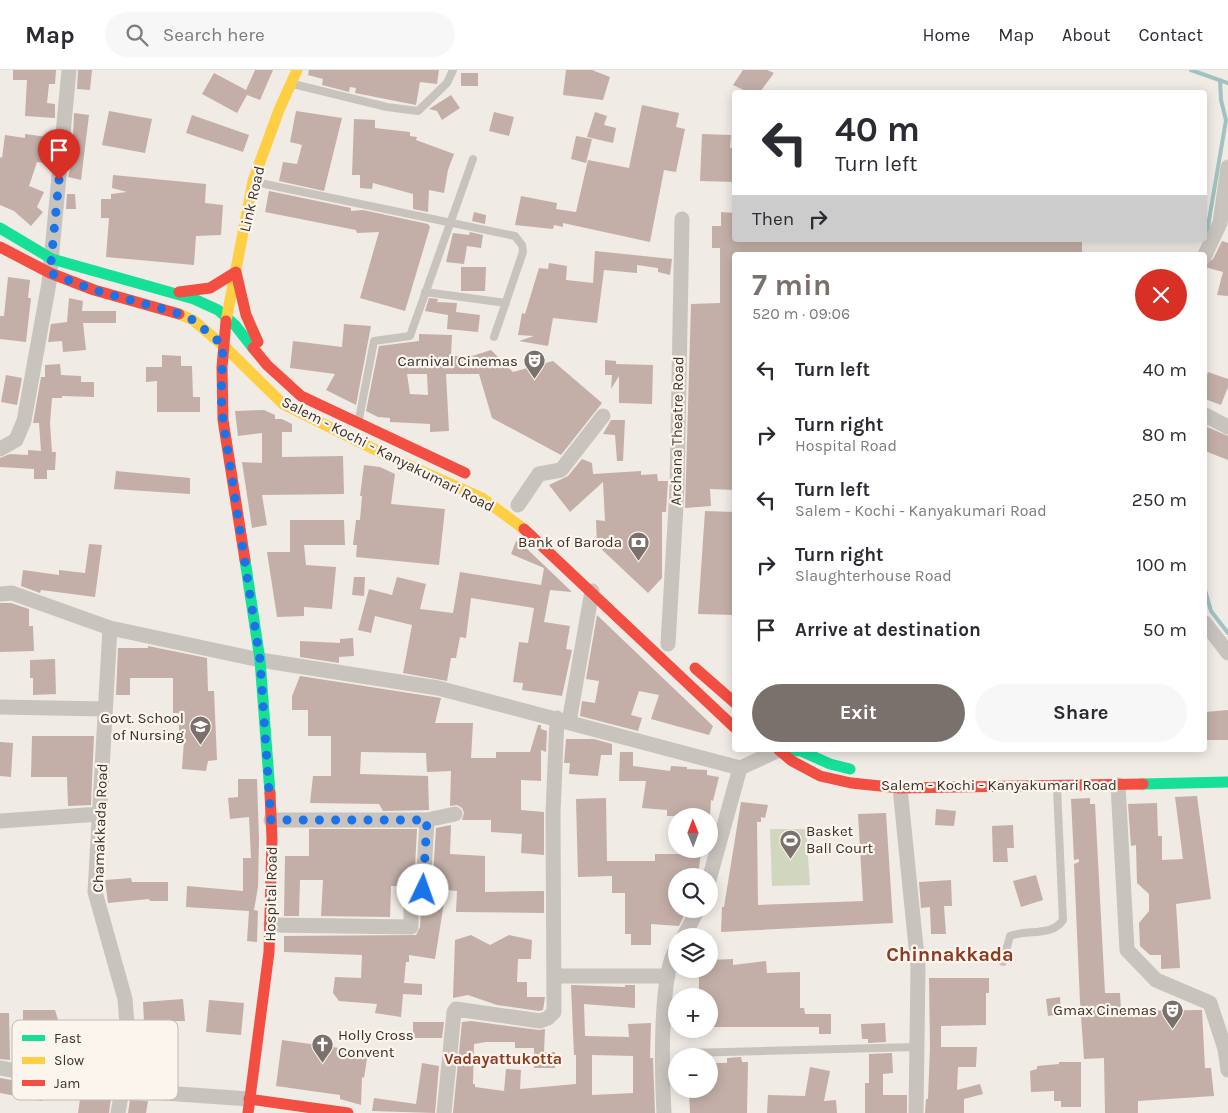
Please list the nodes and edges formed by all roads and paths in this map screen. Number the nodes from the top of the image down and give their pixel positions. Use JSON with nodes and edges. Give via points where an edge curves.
{"nodes":[{"id":1,"x":69,"y":70,"type":"edge"},
{"id":2,"x":297,"y":70,"type":"edge"},
{"id":3,"x":453,"y":70,"type":"edge"},
{"id":4,"x":291,"y":84,"type":"junction"},
{"id":5,"x":473,"y":159,"type":"dead end"},
{"id":6,"x":1228,"y":167,"type":"edge"},
{"id":7,"x":253,"y":181,"type":"junction"},
{"id":8,"x":682,"y":219,"type":"dead end"},
{"id":9,"x":451,"y":222,"type":"junction"},
{"id":10,"x":0,"y":228,"type":"edge"},
{"id":11,"x":0,"y":247,"type":"edge"},
{"id":12,"x":1206,"y":252,"type":"edge"},
{"id":13,"x":51,"y":266,"type":"junction"},
{"id":14,"x":236,"y":272,"type":"junction"},
{"id":15,"x":425,"y":292,"type":"junction"},
{"id":16,"x":170,"y":293,"type":"junction"},
{"id":17,"x":506,"y":304,"type":"junction"},
{"id":18,"x":226,"y":318,"type":"junction"},
{"id":19,"x":494,"y":337,"type":"dead end"},
{"id":20,"x":223,"y":345,"type":"junction"},
{"id":21,"x":267,"y":365,"type":"junction"},
{"id":22,"x":603,"y":416,"type":"dead end"},
{"id":23,"x":1207,"y":416,"type":"edge"},
{"id":24,"x":358,"y":424,"type":"junction"},
{"id":25,"x":1228,"y":427,"type":"edge"},
{"id":26,"x":0,"y":449,"type":"edge"},
{"id":27,"x":476,"y":478,"type":"dead end"},
{"id":28,"x":518,"y":505,"type":"dead end"},
{"id":29,"x":592,"y":591,"type":"junction"},
{"id":30,"x":0,"y":594,"type":"edge"},
{"id":31,"x":1207,"y":626,"type":"edge"},
{"id":32,"x":110,"y":628,"type":"junction"},
{"id":33,"x":654,"y":630,"type":"dead end"},
{"id":34,"x":672,"y":647,"type":"joint"},
{"id":35,"x":1228,"y":653,"type":"edge"},
{"id":36,"x":260,"y":660,"type":"junction"},
{"id":37,"x":689,"y":664,"type":"dead end"},
{"id":38,"x":732,"y":700,"type":"edge"},
{"id":39,"x":0,"y":707,"type":"edge"},
{"id":40,"x":104,"y":708,"type":"junction"},
{"id":41,"x":563,"y":720,"type":"junction"},
{"id":42,"x":732,"y":725,"type":"edge"},
{"id":43,"x":775,"y":752,"type":"edge"},
{"id":44,"x":781,"y":752,"type":"edge"},
{"id":45,"x":803,"y":752,"type":"edge"},
{"id":46,"x":740,"y":768,"type":"junction"},
{"id":47,"x":1228,"y":772,"type":"edge"},
{"id":48,"x":1228,"y":782,"type":"edge"},
{"id":49,"x":1118,"y":785,"type":"junction"},
{"id":50,"x":1057,"y":786,"type":"junction"},
{"id":51,"x":900,"y":788,"type":"junction"},
{"id":52,"x":100,"y":814,"type":"junction"},
{"id":53,"x":455,"y":814,"type":"dead end"},
{"id":54,"x":271,"y":820,"type":"junction"},
{"id":55,"x":427,"y":820,"type":"junction"},
{"id":56,"x":0,"y":821,"type":"edge"},
{"id":57,"x":712,"y":868,"type":"edge"},
{"id":58,"x":271,"y":925,"type":"junction"},
{"id":59,"x":1003,"y":962,"type":"dead end"},
{"id":60,"x":555,"y":976,"type":"junction"},
{"id":61,"x":668,"y":976,"type":"joint"},
{"id":62,"x":127,"y":1020,"type":"edge"},
{"id":63,"x":916,"y":1046,"type":"junction"},
{"id":64,"x":718,"y":1052,"type":"edge"},
{"id":65,"x":1228,"y":1070,"type":"edge"},
{"id":66,"x":178,"y":1097,"type":"edge"},
{"id":67,"x":120,"y":1100,"type":"edge"},
{"id":68,"x":248,"y":1106,"type":"edge"},
{"id":69,"x":118,"y":1113,"type":"edge"},
{"id":70,"x":348,"y":1113,"type":"edge"},
{"id":71,"x":444,"y":1113,"type":"edge"},
{"id":72,"x":664,"y":1113,"type":"edge"},
{"id":73,"x":916,"y":1113,"type":"edge"}],
"edges":[{"from":1,"to":13,"type":"street"},
{"from":2,"to":4,"type":"main road","name":"Link Road"},
{"from":3,"to":4,"type":"lane","via":[[448,83],[418,112]]},
{"from":4,"to":7,"type":"main road","name":"Link Road"},
{"from":5,"to":9,"type":"lane"},
{"from":6,"to":12,"type":"street","via":[[1220,223]]},
{"from":7,"to":9,"type":"lane"},
{"from":7,"to":14,"type":"main road","name":"Link Road"},
{"from":8,"to":34,"type":"street","name":"Archana Theatre Road"},
{"from":9,"to":15,"type":"lane"},
{"from":9,"to":17,"type":"lane","via":[[516,236],[523,252]]},
{"from":10,"to":13,"type":"main road","name":"Salem - Kochi - Kanyakumari Road"},
{"from":11,"to":13,"type":"main road","name":"Salem - Kochi - Kanyakumari Road"},
{"from":13,"to":16,"type":"main road","name":"Salem - Kochi - Kanyakumari Road"},
{"from":13,"to":20,"type":"main road","name":"Salem - Kochi - Kanyakumari Road","via":[[94,290],[193,320]]},
{"from":13,"to":26,"type":"street","via":[[24,421],[16,440]]},
{"from":14,"to":16,"type":"main road","via":[[210,290]]},
{"from":14,"to":18,"type":"main road","name":"Link Road"},
{"from":14,"to":21,"type":"main road","via":[[246,315]]},
{"from":15,"to":17,"type":"lane"},
{"from":15,"to":24,"type":"lane","via":[[410,336],[374,341]]},
{"from":16,"to":18,"type":"main road","name":"Salem - Kochi - Kanyakumari Road","via":[[194,299],[218,310]]},
{"from":17,"to":19,"type":"lane"},
{"from":18,"to":20,"type":"main road","name":"Hospital Road"},
{"from":18,"to":21,"type":"main road","name":"Salem - Kochi - Kanyakumari Road"},
{"from":20,"to":29,"type":"main road","name":"Salem - Kochi - Kanyakumari Road","via":[[283,404],[482,498],[513,518]]},
{"from":20,"to":36,"type":"main road","name":"Hospital Road","via":[[223,420]]},
{"from":21,"to":24,"type":"main road","name":"Salem - Kochi - Kanyakumari Road","via":[[301,396]]},
{"from":22,"to":28,"type":"street","via":[[561,470],[539,474]]},
{"from":23,"to":25,"type":"street"},
{"from":24,"to":27,"type":"main road","name":"Salem - Kochi - Kanyakumari Road"},
{"from":29,"to":41,"type":"street"},
{"from":29,"to":42,"type":"main road","name":"Salem - Kochi - Kanyakumari Road"},
{"from":30,"to":32,"type":"street","via":[[12,593]]},
{"from":31,"to":35,"type":"street"},
{"from":32,"to":36,"type":"street"},
{"from":32,"to":40,"type":"street","name":"Chamakkada Road"},
{"from":33,"to":34,"type":"main road"},
{"from":36,"to":41,"type":"street","via":[[438,688]]},
{"from":36,"to":54,"type":"main road","name":"Hospital Road"},
{"from":37,"to":38,"type":"main road"},
{"from":39,"to":40,"type":"street"},
{"from":40,"to":52,"type":"street","name":"Chamakkada Road"},
{"from":41,"to":46,"type":"street"},
{"from":41,"to":60,"type":"street","via":[[554,813]]},
{"from":43,"to":46,"type":"street"},
{"from":44,"to":51,"type":"main road","name":"Salem - Kochi - Kanyakumari Road","via":[[812,775]]},
{"from":45,"to":47,"type":"main road","name":"Salem - Kochi - Kanyakumari Road","via":[[830,764],[863,772],[933,779]]},
{"from":46,"to":57,"type":"street"},
{"from":48,"to":49,"type":"main road","name":"Salem - Kochi - Kanyakumari Road"},
{"from":49,"to":50,"type":"main road","name":"Salem - Kochi - Kanyakumari Road"},
{"from":49,"to":65,"type":"street","via":[[1127,950],[1156,980],[1210,1003]]},
{"from":50,"to":51,"type":"main road","name":"Salem - Kochi - Kanyakumari Road"},
{"from":50,"to":59,"type":"lane","via":[[1063,920],[1052,929],[1010,936]]},
{"from":51,"to":63,"type":"street","via":[[918,967]]},
{"from":52,"to":56,"type":"street"},
{"from":52,"to":62,"type":"street","name":"Chamakkada Road","via":[[95,892],[125,999]]},
{"from":53,"to":55,"type":"street"},
{"from":54,"to":55,"type":"street"},
{"from":54,"to":58,"type":"main road","name":"Hospital Road"},
{"from":55,"to":58,"type":"street","via":[[423,890],[411,904],[411,927]]},
{"from":58,"to":68,"type":"main road","name":"Hospital Road"},
{"from":60,"to":61,"type":"street"},
{"from":60,"to":71,"type":"street","via":[[554,1012],[540,1021],[456,1009]]},
{"from":61,"to":72,"type":"street","via":[[661,1069]]},
{"from":63,"to":64,"type":"lane"},
{"from":63,"to":73,"type":"street"},
{"from":66,"to":68,"type":"street"},
{"from":67,"to":69,"type":"street","name":"Chamakkada Road"},
{"from":68,"to":70,"type":"main road"}]}
